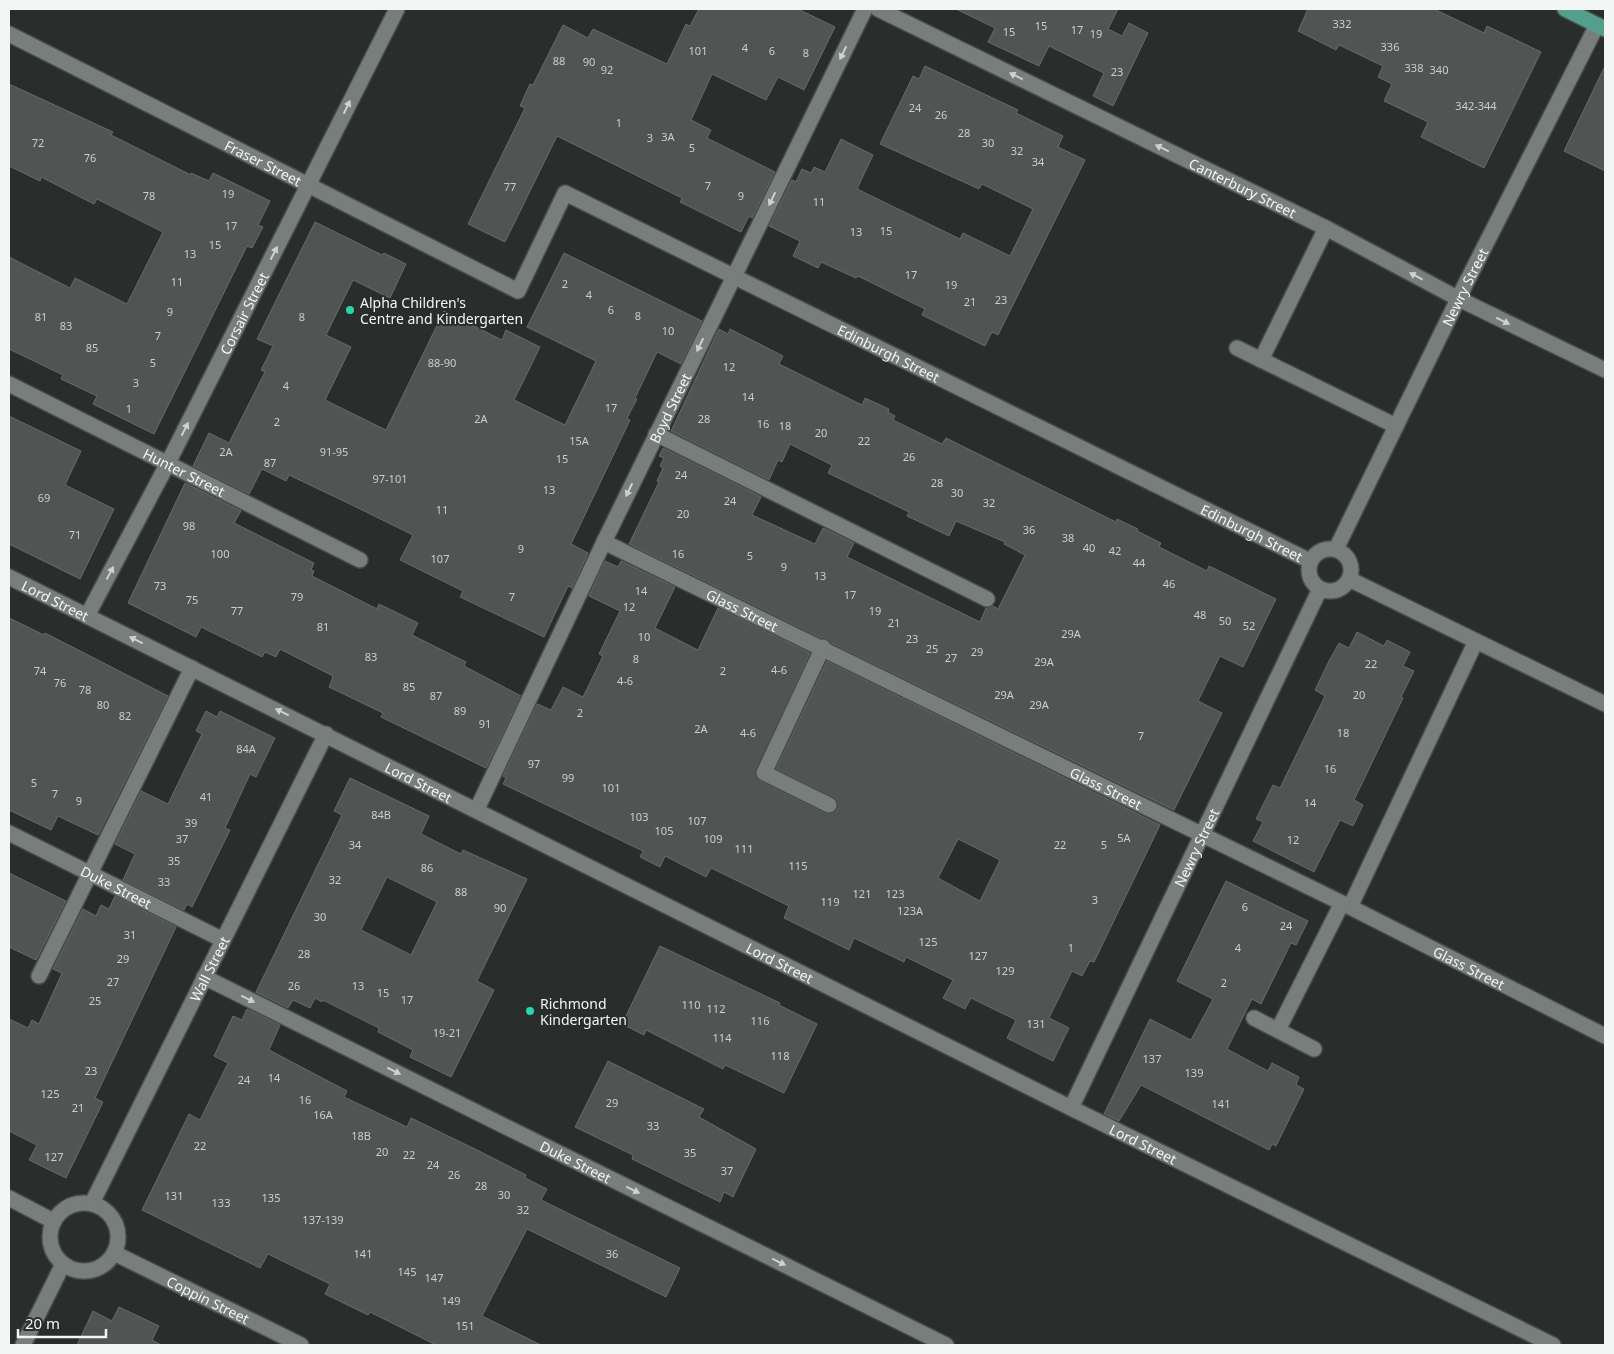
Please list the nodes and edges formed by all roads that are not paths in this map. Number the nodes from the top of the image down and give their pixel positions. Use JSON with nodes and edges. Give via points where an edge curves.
{"nodes":[{"id":1,"x":396,"y":9,"type":"edge"},
{"id":2,"x":865,"y":9,"type":"edge"},
{"id":3,"x":878,"y":9,"type":"edge"},
{"id":4,"x":1565,"y":9,"type":"edge"},
{"id":5,"x":1601,"y":27,"type":"edge"},
{"id":6,"x":9,"y":34,"type":"edge"},
{"id":7,"x":308,"y":185,"type":"junction"},
{"id":8,"x":1326,"y":228,"type":"junction"},
{"id":9,"x":734,"y":276,"type":"junction"},
{"id":10,"x":518,"y":292,"type":"joint"},
{"id":11,"x":1459,"y":299,"type":"junction"},
{"id":12,"x":1237,"y":348,"type":"dead end"},
{"id":13,"x":1261,"y":360,"type":"junction"},
{"id":14,"x":1605,"y":370,"type":"edge"},
{"id":15,"x":9,"y":384,"type":"edge"},
{"id":16,"x":1396,"y":426,"type":"junction"},
{"id":17,"x":656,"y":434,"type":"junction"},
{"id":18,"x":168,"y":463,"type":"junction"},
{"id":19,"x":604,"y":542,"type":"junction"},
{"id":20,"x":1336,"y":549,"type":"junction"},
{"id":21,"x":360,"y":560,"type":"dead end"},
{"id":22,"x":1310,"y":561,"type":"junction"},
{"id":23,"x":9,"y":577,"type":"edge"},
{"id":24,"x":1349,"y":579,"type":"junction"},
{"id":25,"x":1320,"y":589,"type":"junction"},
{"id":26,"x":987,"y":599,"type":"dead end"},
{"id":27,"x":87,"y":616,"type":"junction"},
{"id":28,"x":1476,"y":641,"type":"junction"},
{"id":29,"x":823,"y":647,"type":"junction"},
{"id":30,"x":192,"y":668,"type":"junction"},
{"id":31,"x":1605,"y":704,"type":"edge"},
{"id":32,"x":326,"y":734,"type":"junction"},
{"id":33,"x":829,"y":805,"type":"dead end"},
{"id":34,"x":477,"y":809,"type":"junction"},
{"id":35,"x":9,"y":833,"type":"edge"},
{"id":36,"x":1203,"y":835,"type":"junction"},
{"id":37,"x":89,"y":874,"type":"junction"},
{"id":38,"x":1346,"y":905,"type":"junction"},
{"id":39,"x":223,"y":940,"type":"junction"},
{"id":40,"x":38,"y":976,"type":"dead end"},
{"id":41,"x":204,"y":977,"type":"junction"},
{"id":42,"x":1254,"y":1018,"type":"dead end"},
{"id":43,"x":1278,"y":1030,"type":"junction"},
{"id":44,"x":1605,"y":1036,"type":"edge"},
{"id":45,"x":1314,"y":1049,"type":"dead end"},
{"id":46,"x":1071,"y":1108,"type":"junction"},
{"id":47,"x":9,"y":1198,"type":"edge"},
{"id":48,"x":92,"y":1203,"type":"junction"},
{"id":49,"x":53,"y":1221,"type":"junction"},
{"id":50,"x":114,"y":1253,"type":"junction"},
{"id":51,"x":62,"y":1264,"type":"junction"},
{"id":52,"x":23,"y":1345,"type":"edge"},
{"id":53,"x":301,"y":1345,"type":"edge"},
{"id":54,"x":946,"y":1345,"type":"edge"},
{"id":55,"x":1553,"y":1345,"type":"edge"}],
"edges":[{"from":7,"to":1,"type":"street","name":"Corsair Street","one_way":true},
{"from":2,"to":9,"type":"street","name":"Boyd Street","one_way":true},
{"from":8,"to":3,"type":"street","name":"Canterbury Street","one_way":true},
{"from":4,"to":5,"type":"main road"},
{"from":5,"to":11,"type":"street","name":"Newry Street"},
{"from":6,"to":7,"type":"street","name":"Fraser Street"},
{"from":7,"to":10,"type":"street","name":"Fraser Street"},
{"from":18,"to":7,"type":"street","name":"Corsair Street","one_way":true},
{"from":11,"to":8,"type":"street","name":"Canterbury Street","one_way":true},
{"from":8,"to":13,"type":"street"},
{"from":9,"to":10,"type":"street","name":"Edinburgh Street","via":[[565,193]]},
{"from":9,"to":17,"type":"street","name":"Boyd Street","one_way":true},
{"from":9,"to":22,"type":"street","name":"Edinburgh Street"},
{"from":11,"to":14,"type":"street","name":"Canterbury Street","one_way":true},
{"from":11,"to":16,"type":"street","name":"Newry Street"},
{"from":12,"to":13,"type":"street"},
{"from":13,"to":16,"type":"street"},
{"from":15,"to":18,"type":"street","name":"Hunter Street"},
{"from":16,"to":20,"type":"street","name":"Newry Street"},
{"from":17,"to":19,"type":"street","name":"Boyd Street","one_way":true},
{"from":17,"to":26,"type":"street"},
{"from":18,"to":21,"type":"street","name":"Hunter Street"},
{"from":27,"to":18,"type":"street","name":"Corsair Street","one_way":true},
{"from":19,"to":29,"type":"street","name":"Glass Street"},
{"from":19,"to":34,"type":"street","name":"Boyd Street"},
{"from":20,"to":22,"type":"street","via":[[1321,550]]},
{"from":20,"to":24,"type":"street","via":[[1348,558]]},
{"from":22,"to":25,"type":"street","via":[[1310,578]]},
{"from":23,"to":27,"type":"street","name":"Lord Street"},
{"from":24,"to":25,"type":"street","via":[[1332,592]]},
{"from":24,"to":28,"type":"street"},
{"from":25,"to":36,"type":"street","name":"Newry Street"},
{"from":30,"to":27,"type":"street","name":"Lord Street","one_way":true},
{"from":28,"to":31,"type":"street"},
{"from":28,"to":38,"type":"street"},
{"from":29,"to":33,"type":"street","via":[[764,773]]},
{"from":29,"to":36,"type":"street","name":"Glass Street"},
{"from":32,"to":30,"type":"street","name":"Lord Street","one_way":true},
{"from":30,"to":37,"type":"street"},
{"from":32,"to":34,"type":"street","name":"Lord Street"},
{"from":32,"to":39,"type":"street","name":"Wall Street"},
{"from":34,"to":46,"type":"street","name":"Lord Street"},
{"from":35,"to":37,"type":"street","name":"Duke Street"},
{"from":36,"to":38,"type":"street","name":"Glass Street"},
{"from":36,"to":46,"type":"street","name":"Newry Street"},
{"from":37,"to":39,"type":"street","name":"Duke Street"},
{"from":37,"to":40,"type":"street"},
{"from":38,"to":43,"type":"street"},
{"from":38,"to":44,"type":"street","name":"Glass Street"},
{"from":39,"to":41,"type":"street","name":"Wall Street"},
{"from":41,"to":48,"type":"street","name":"Wall Street"},
{"from":41,"to":54,"type":"street","name":"Duke Street","one_way":true},
{"from":42,"to":43,"type":"street"},
{"from":43,"to":45,"type":"street"},
{"from":46,"to":55,"type":"street","name":"Lord Street"},
{"from":47,"to":49,"type":"street"},
{"from":48,"to":49,"type":"street","via":[[70,1205]]},
{"from":48,"to":50,"type":"street","via":[[103,1208],[117,1227]]},
{"from":49,"to":51,"type":"street","via":[[49,1232],[50,1244]]},
{"from":50,"to":51,"type":"street","via":[[97,1269],[73,1270]]},
{"from":50,"to":53,"type":"street","name":"Coppin Street"},
{"from":51,"to":52,"type":"street"}]}
